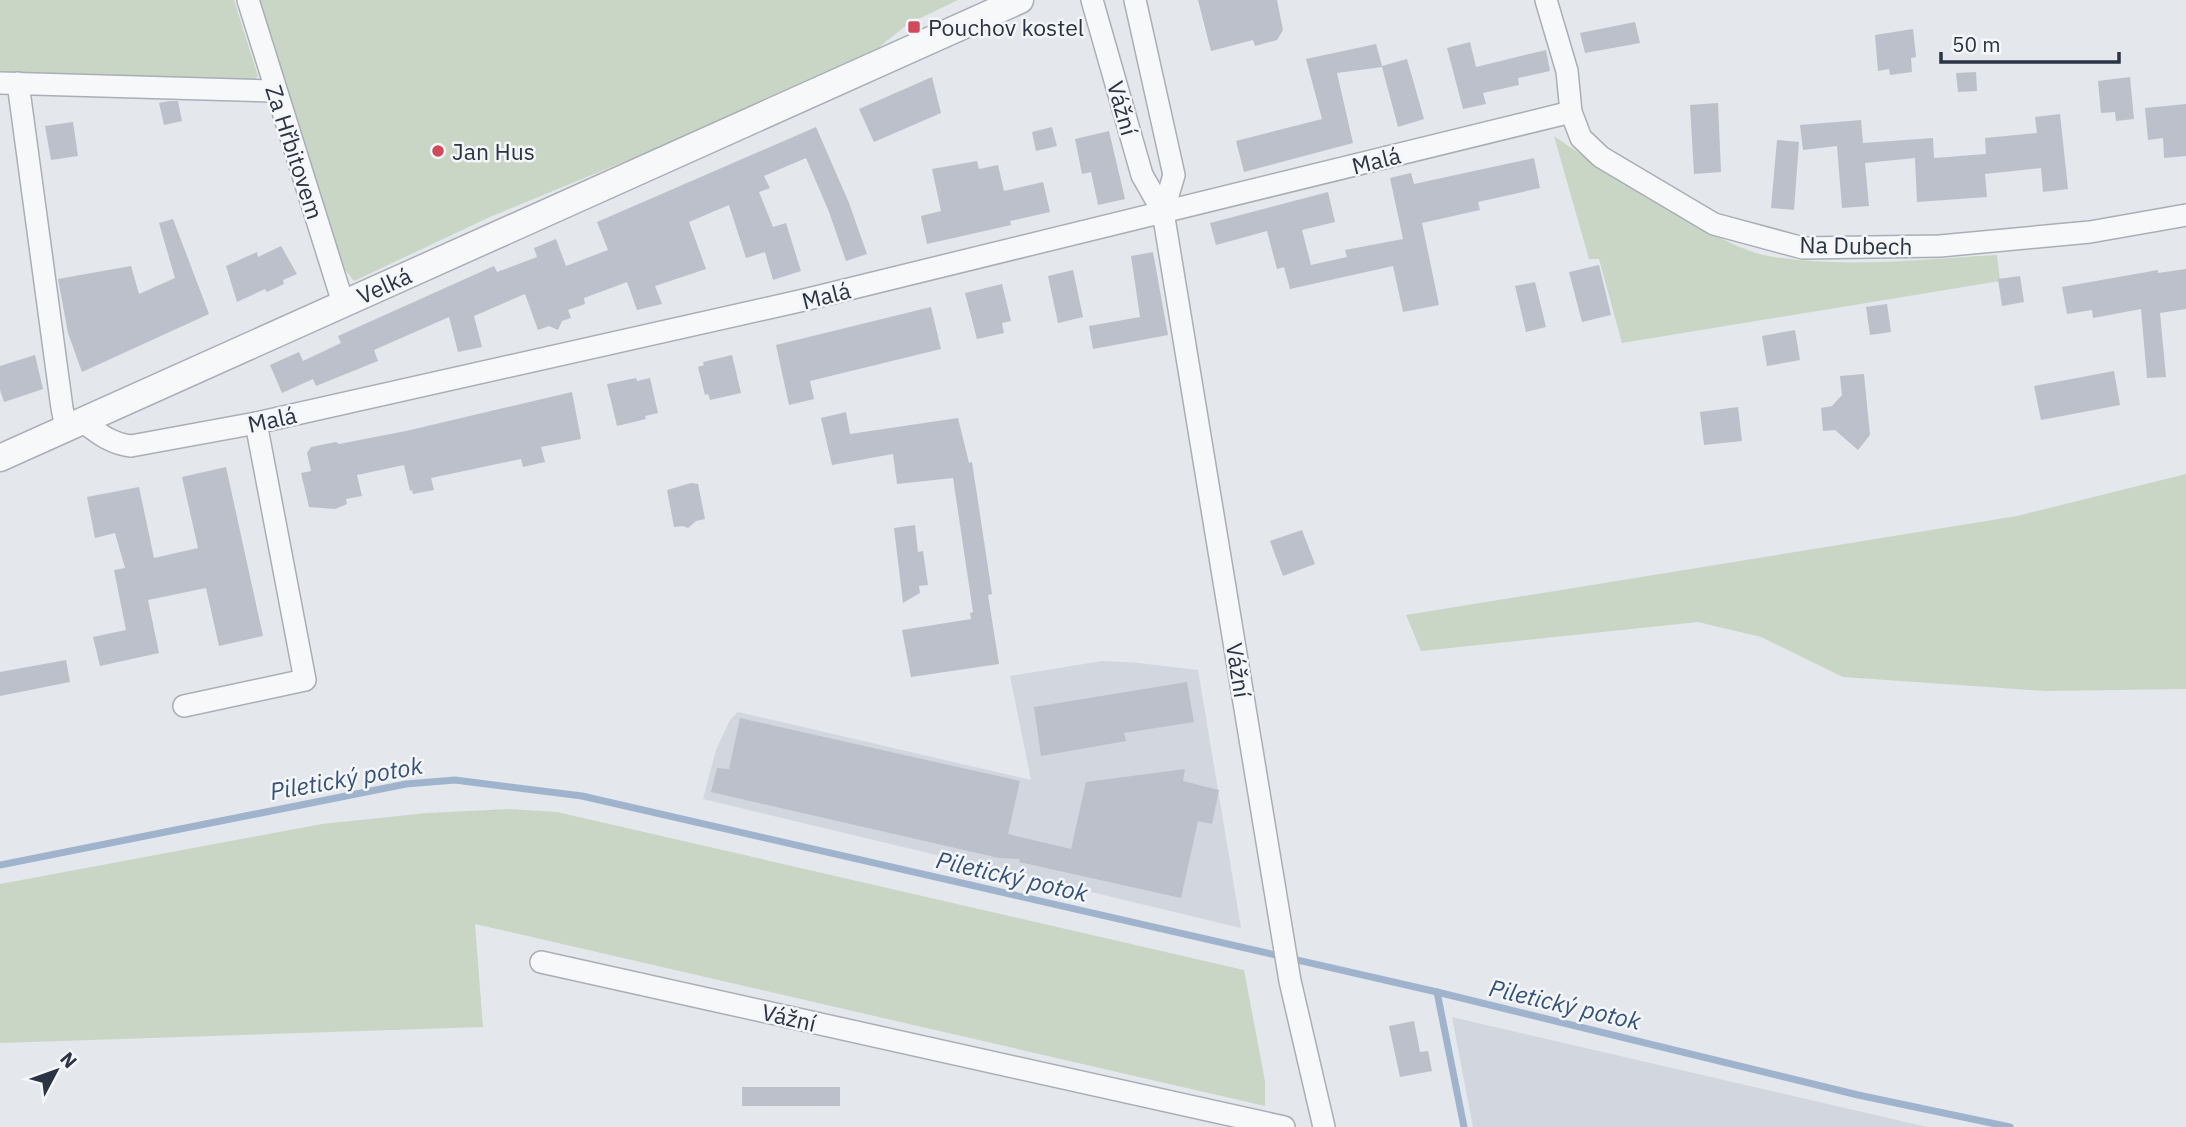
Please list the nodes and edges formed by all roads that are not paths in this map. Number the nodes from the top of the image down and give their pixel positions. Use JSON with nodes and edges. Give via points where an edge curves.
{"nodes":[{"id":1,"x":248,"y":0,"type":"edge"},
{"id":2,"x":1092,"y":0,"type":"edge"},
{"id":3,"x":1135,"y":0,"type":"edge"},
{"id":4,"x":1546,"y":0,"type":"edge"},
{"id":5,"x":1016,"y":1,"type":"edge"},
{"id":6,"x":9,"y":83,"type":"edge"},
{"id":7,"x":275,"y":91,"type":"junction"},
{"id":8,"x":1571,"y":112,"type":"junction"},
{"id":9,"x":1163,"y":212,"type":"junction"},
{"id":10,"x":2186,"y":215,"type":"edge"},
{"id":11,"x":342,"y":303,"type":"junction"},
{"id":12,"x":74,"y":424,"type":"junction"},
{"id":13,"x":256,"y":424,"type":"junction"},
{"id":14,"x":0,"y":458,"type":"edge"},
{"id":15,"x":184,"y":706,"type":"dead end"},
{"id":16,"x":541,"y":962,"type":"dead end"},
{"id":17,"x":1284,"y":1127,"type":"edge"},
{"id":18,"x":1324,"y":1127,"type":"edge"}],
"edges":[{"from":1,"to":7,"type":"street","name":"Za Hřbitovem"},
{"from":2,"to":9,"type":"street","name":"Vážní","via":[[1142,175]]},
{"from":3,"to":9,"type":"street","name":"Vážní","via":[[1174,175]]},
{"from":4,"to":8,"type":"street","via":[[1567,71]]},
{"from":5,"to":11,"type":"street","name":"Velká"},
{"from":6,"to":7,"type":"street"},
{"from":6,"to":12,"type":"street","via":[[62,408]]},
{"from":7,"to":11,"type":"street","name":"Za Hřbitovem"},
{"from":8,"to":9,"type":"street","name":"Malá"},
{"from":8,"to":10,"type":"street","name":"Na Dubech","via":[[1581,138],[1601,157],[1714,224],[1803,248],[1940,246],[2057,236]]},
{"from":9,"to":13,"type":"street","name":"Malá","via":[[804,300]]},
{"from":9,"to":18,"type":"street","name":"Vážní","via":[[1290,981]]},
{"from":11,"to":12,"type":"street","name":"Velká"},
{"from":12,"to":13,"type":"street","name":"Malá","via":[[131,446]]},
{"from":12,"to":14,"type":"street","name":"Velká"},
{"from":13,"to":15,"type":"street","via":[[305,680]]},
{"from":16,"to":17,"type":"street","name":"Vážní"}]}
